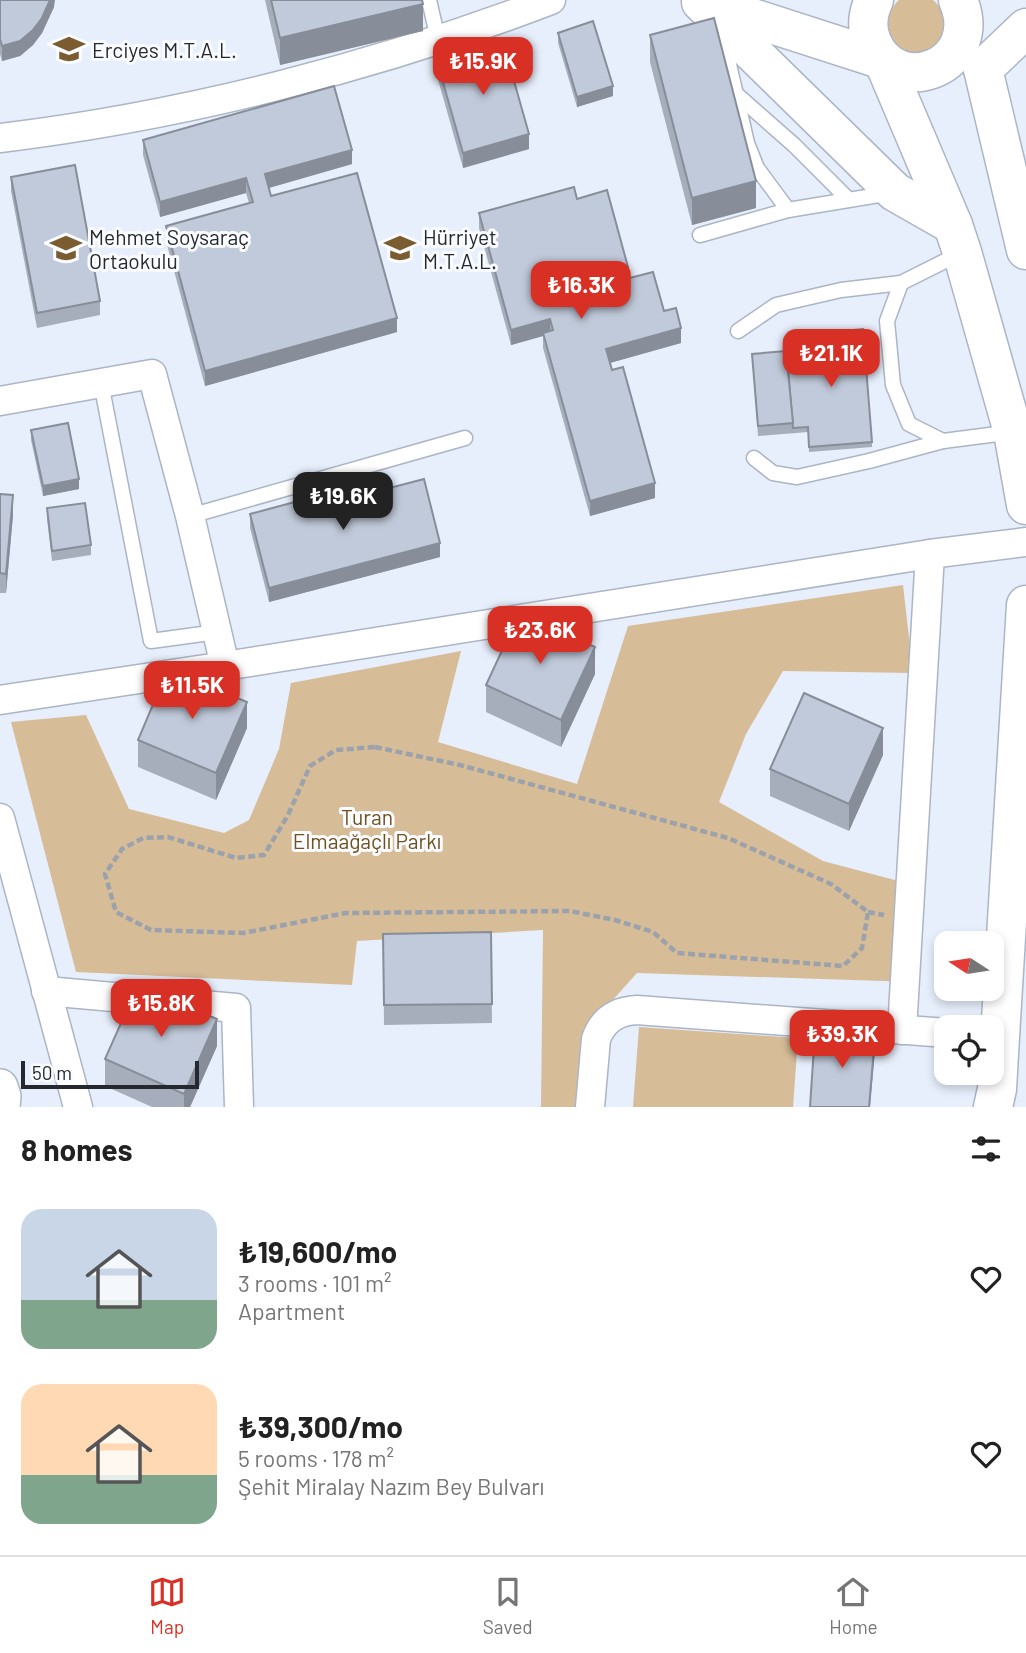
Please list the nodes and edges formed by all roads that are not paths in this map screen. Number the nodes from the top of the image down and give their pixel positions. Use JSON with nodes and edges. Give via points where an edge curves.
{"nodes":[{"id":1,"x":429,"y":0,"type":"edge"},
{"id":2,"x":551,"y":0,"type":"edge"},
{"id":3,"x":958,"y":0,"type":"edge"},
{"id":4,"x":871,"y":3,"type":"edge"},
{"id":5,"x":707,"y":9,"type":"edge"},
{"id":6,"x":1026,"y":28,"type":"edge"},
{"id":7,"x":438,"y":40,"type":"junction"},
{"id":8,"x":883,"y":60,"type":"junction"},
{"id":9,"x":970,"y":60,"type":"junction"},
{"id":10,"x":734,"y":93,"type":"junction"},
{"id":11,"x":0,"y":138,"type":"edge"},
{"id":12,"x":895,"y":192,"type":"junction"},
{"id":13,"x":848,"y":199,"type":"junction"},
{"id":14,"x":788,"y":210,"type":"junction"},
{"id":15,"x":700,"y":235,"type":"dead end"},
{"id":16,"x":958,"y":239,"type":"junction"},
{"id":17,"x":1026,"y":250,"type":"edge"},
{"id":18,"x":901,"y":283,"type":"junction"},
{"id":19,"x":738,"y":331,"type":"dead end"},
{"id":20,"x":101,"y":383,"type":"junction"},
{"id":21,"x":0,"y":401,"type":"edge"},
{"id":22,"x":1013,"y":432,"type":"junction"},
{"id":23,"x":465,"y":438,"type":"dead end"},
{"id":24,"x":943,"y":441,"type":"junction"},
{"id":25,"x":754,"y":458,"type":"dead end"},
{"id":26,"x":1026,"y":505,"type":"edge"},
{"id":27,"x":190,"y":516,"type":"junction"},
{"id":28,"x":1026,"y":542,"type":"edge"},
{"id":29,"x":930,"y":554,"type":"junction"},
{"id":30,"x":1026,"y":605,"type":"edge"},
{"id":31,"x":217,"y":632,"type":"junction"},
{"id":32,"x":225,"y":666,"type":"junction"},
{"id":33,"x":0,"y":700,"type":"edge"},
{"id":34,"x":0,"y":818,"type":"edge"},
{"id":35,"x":46,"y":991,"type":"junction"},
{"id":36,"x":997,"y":1015,"type":"edge"},
{"id":37,"x":902,"y":1030,"type":"junction"},
{"id":38,"x":934,"y":1032,"type":"edge"},
{"id":39,"x":996,"y":1085,"type":"edge"},
{"id":40,"x":0,"y":1087,"type":"edge"},
{"id":41,"x":2,"y":1107,"type":"edge"},
{"id":42,"x":78,"y":1107,"type":"edge"},
{"id":43,"x":239,"y":1107,"type":"edge"},
{"id":44,"x":590,"y":1107,"type":"edge"},
{"id":45,"x":993,"y":1107,"type":"edge"}],
"edges":[{"from":1,"to":7,"type":"lane"},
{"from":2,"to":7,"type":"street"},
{"from":3,"to":9,"type":"main road","via":[[963,11],[962,38]]},
{"from":4,"to":8,"type":"main road","via":[[869,36]]},
{"from":5,"to":8,"type":"main road"},
{"from":5,"to":10,"type":"lane","via":[[723,38]]},
{"from":5,"to":12,"type":"main road"},
{"from":6,"to":9,"type":"main road"},
{"from":7,"to":11,"type":"street","via":[[196,104]]},
{"from":8,"to":9,"type":"main road","via":[[921,72],[947,61]]},
{"from":8,"to":16,"type":"main road"},
{"from":9,"to":17,"type":"main road"},
{"from":10,"to":13,"type":"lane"},
{"from":10,"to":14,"type":"lane","via":[[757,169]]},
{"from":12,"to":13,"type":"lane"},
{"from":12,"to":16,"type":"main road"},
{"from":13,"to":14,"type":"lane"},
{"from":14,"to":15,"type":"lane"},
{"from":16,"to":18,"type":"lane"},
{"from":16,"to":22,"type":"main road"},
{"from":18,"to":19,"type":"lane","via":[[841,290],[776,305]]},
{"from":18,"to":24,"type":"lane","via":[[887,321],[893,385],[909,424]]},
{"from":20,"to":21,"type":"street"},
{"from":20,"to":27,"type":"street","via":[[152,374]]},
{"from":20,"to":31,"type":"lane","via":[[151,640]]},
{"from":22,"to":24,"type":"lane"},
{"from":22,"to":26,"type":"main road"},
{"from":23,"to":27,"type":"lane"},
{"from":24,"to":25,"type":"lane","via":[[797,477],[773,473]]},
{"from":27,"to":31,"type":"street"},
{"from":28,"to":29,"type":"street"},
{"from":29,"to":32,"type":"street"},
{"from":29,"to":37,"type":"street"},
{"from":30,"to":36,"type":"main road"},
{"from":31,"to":32,"type":"street"},
{"from":32,"to":33,"type":"street"},
{"from":34,"to":35,"type":"street"},
{"from":35,"to":42,"type":"street"},
{"from":35,"to":43,"type":"street","via":[[236,1008]]},
{"from":37,"to":38,"type":"street"},
{"from":37,"to":44,"type":"street","via":[[627,1011],[608,1020],[598,1032]]},
{"from":39,"to":45,"type":"main road"},
{"from":40,"to":41,"type":"street"}]}
